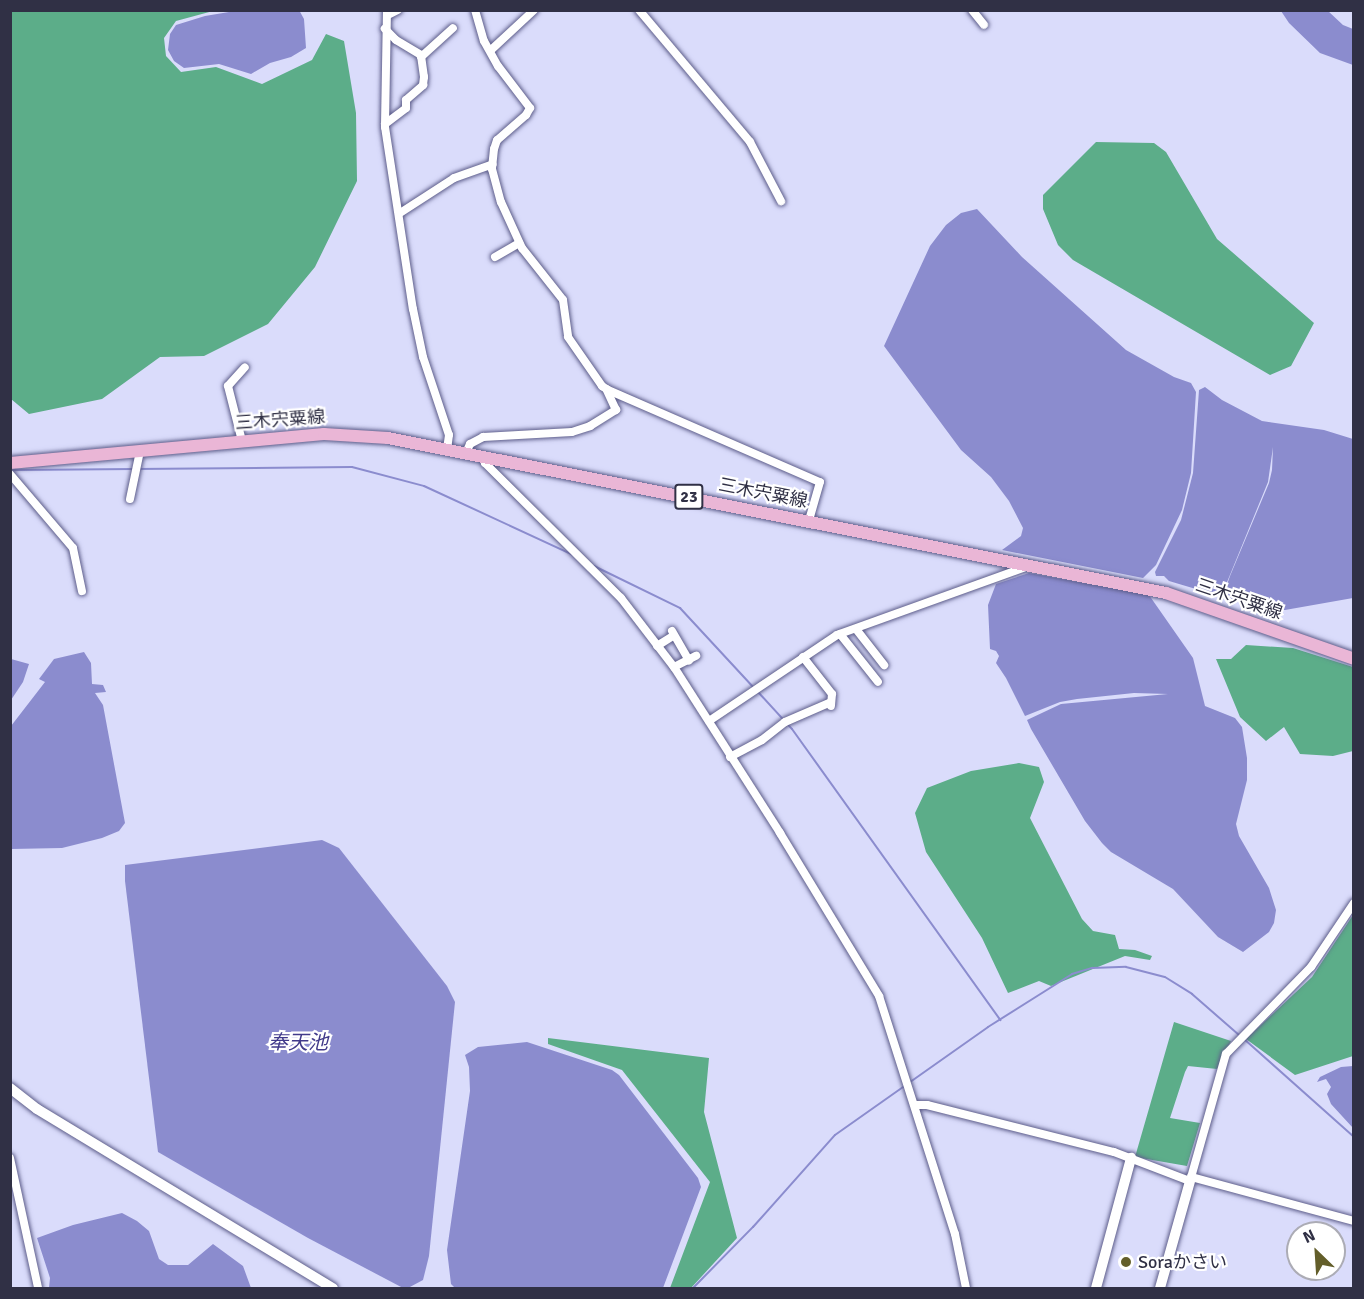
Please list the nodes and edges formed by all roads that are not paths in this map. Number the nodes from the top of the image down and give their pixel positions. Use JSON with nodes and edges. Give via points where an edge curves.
{"nodes":[{"id":1,"x":398,"y":10,"type":"edge"},
{"id":2,"x":475,"y":10,"type":"edge"},
{"id":3,"x":534,"y":10,"type":"edge"},
{"id":4,"x":639,"y":10,"type":"edge"},
{"id":5,"x":972,"y":10,"type":"edge"},
{"id":6,"x":387,"y":13,"type":"edge"},
{"id":7,"x":984,"y":25,"type":"dead end"},
{"id":8,"x":453,"y":28,"type":"dead end"},
{"id":9,"x":385,"y":29,"type":"junction"},
{"id":10,"x":491,"y":50,"type":"junction"},
{"id":11,"x":421,"y":57,"type":"junction"},
{"id":12,"x":385,"y":124,"type":"junction"},
{"id":13,"x":493,"y":164,"type":"junction"},
{"id":14,"x":781,"y":201,"type":"dead end"},
{"id":15,"x":400,"y":213,"type":"junction"},
{"id":16,"x":519,"y":243,"type":"junction"},
{"id":17,"x":495,"y":256,"type":"dead end"},
{"id":18,"x":245,"y":367,"type":"dead end"},
{"id":19,"x":606,"y":388,"type":"junction"},
{"id":20,"x":242,"y":441,"type":"junction"},
{"id":21,"x":447,"y":449,"type":"junction"},
{"id":22,"x":140,"y":451,"type":"junction"},
{"id":23,"x":466,"y":453,"type":"junction"},
{"id":24,"x":484,"y":457,"type":"junction"},
{"id":25,"x":10,"y":463,"type":"edge"},
{"id":26,"x":10,"y":474,"type":"edge"},
{"id":27,"x":129,"y":499,"type":"dead end"},
{"id":28,"x":809,"y":520,"type":"junction"},
{"id":29,"x":1031,"y":564,"type":"junction"},
{"id":30,"x":82,"y":591,"type":"dead end"},
{"id":31,"x":856,"y":629,"type":"junction"},
{"id":32,"x":840,"y":634,"type":"junction"},
{"id":33,"x":657,"y":646,"type":"junction"},
{"id":34,"x":803,"y":657,"type":"junction"},
{"id":35,"x":1353,"y":658,"type":"edge"},
{"id":36,"x":884,"y":664,"type":"dead end"},
{"id":37,"x":674,"y":667,"type":"junction"},
{"id":38,"x":878,"y":682,"type":"dead end"},
{"id":39,"x":709,"y":721,"type":"junction"},
{"id":40,"x":730,"y":757,"type":"junction"},
{"id":41,"x":1353,"y":903,"type":"edge"},
{"id":42,"x":10,"y":1088,"type":"edge"},
{"id":43,"x":915,"y":1105,"type":"junction"},
{"id":44,"x":10,"y":1158,"type":"edge"},
{"id":45,"x":1131,"y":1158,"type":"junction"},
{"id":46,"x":1190,"y":1179,"type":"junction"},
{"id":47,"x":1353,"y":1221,"type":"edge"},
{"id":48,"x":38,"y":1288,"type":"edge"},
{"id":49,"x":333,"y":1288,"type":"edge"},
{"id":50,"x":966,"y":1288,"type":"edge"},
{"id":51,"x":1096,"y":1288,"type":"edge"},
{"id":52,"x":1160,"y":1288,"type":"edge"}],
"edges":[{"from":1,"to":6,"type":"street"},
{"from":2,"to":10,"type":"street","via":[[484,41]]},
{"from":3,"to":10,"type":"street"},
{"from":4,"to":14,"type":"street","via":[[750,142]]},
{"from":5,"to":7,"type":"street"},
{"from":6,"to":9,"type":"street"},
{"from":8,"to":11,"type":"street"},
{"from":9,"to":11,"type":"street"},
{"from":9,"to":12,"type":"street"},
{"from":10,"to":13,"type":"street","via":[[498,66],[531,108],[497,140]]},
{"from":11,"to":12,"type":"street","via":[[423,85],[406,100],[405,108]]},
{"from":12,"to":15,"type":"street"},
{"from":13,"to":15,"type":"street","via":[[454,177]]},
{"from":13,"to":16,"type":"street","via":[[501,202]]},
{"from":15,"to":21,"type":"street","via":[[412,307],[423,357],[449,435]]},
{"from":16,"to":17,"type":"street"},
{"from":16,"to":19,"type":"street","via":[[563,300],[568,337]]},
{"from":18,"to":20,"type":"street","via":[[228,386]]},
{"from":19,"to":23,"type":"street","via":[[616,410],[590,426],[572,432],[483,437],[470,444]]},
{"from":19,"to":28,"type":"street","via":[[820,482]]},
{"from":20,"to":21,"type":"main road","name":"三木宍粟線","number":"23","via":[[359,435]]},
{"from":20,"to":22,"type":"main road","name":"三木宍粟線","number":"23"},
{"from":21,"to":23,"type":"main road","name":"三木宍粟線","number":"23"},
{"from":22,"to":25,"type":"main road","name":"三木宍粟線","number":"23"},
{"from":22,"to":27,"type":"street"},
{"from":23,"to":24,"type":"main road","name":"三木宍粟線","number":"23"},
{"from":24,"to":28,"type":"main road","name":"三木宍粟線","number":"23"},
{"from":24,"to":33,"type":"street","via":[[485,463],[621,598]]},
{"from":26,"to":30,"type":"street","via":[[73,548]]},
{"from":28,"to":29,"type":"main road","name":"三木宍粟線","number":"23"},
{"from":29,"to":31,"type":"street"},
{"from":29,"to":35,"type":"main road","name":"三木宍粟線","number":"23","via":[[1167,593]]},
{"from":31,"to":32,"type":"street"},
{"from":31,"to":36,"type":"street"},
{"from":32,"to":34,"type":"street"},
{"from":32,"to":38,"type":"street"},
{"from":33,"to":37,"type":"street"},
{"from":33,"to":37,"type":"street","via":[[673,633],[692,658]]},
{"from":34,"to":39,"type":"street"},
{"from":34,"to":40,"type":"street","via":[[832,693],[831,705],[785,722]]},
{"from":37,"to":39,"type":"street"},
{"from":39,"to":40,"type":"street"},
{"from":40,"to":43,"type":"street","via":[[879,996]]},
{"from":41,"to":46,"type":"street","via":[[1311,968],[1226,1054]]},
{"from":42,"to":49,"type":"street","via":[[37,1109]]},
{"from":43,"to":45,"type":"street"},
{"from":43,"to":50,"type":"street","via":[[955,1234]]},
{"from":44,"to":48,"type":"street"},
{"from":45,"to":46,"type":"street"},
{"from":45,"to":51,"type":"street"},
{"from":46,"to":47,"type":"street"},
{"from":46,"to":52,"type":"street"}]}
